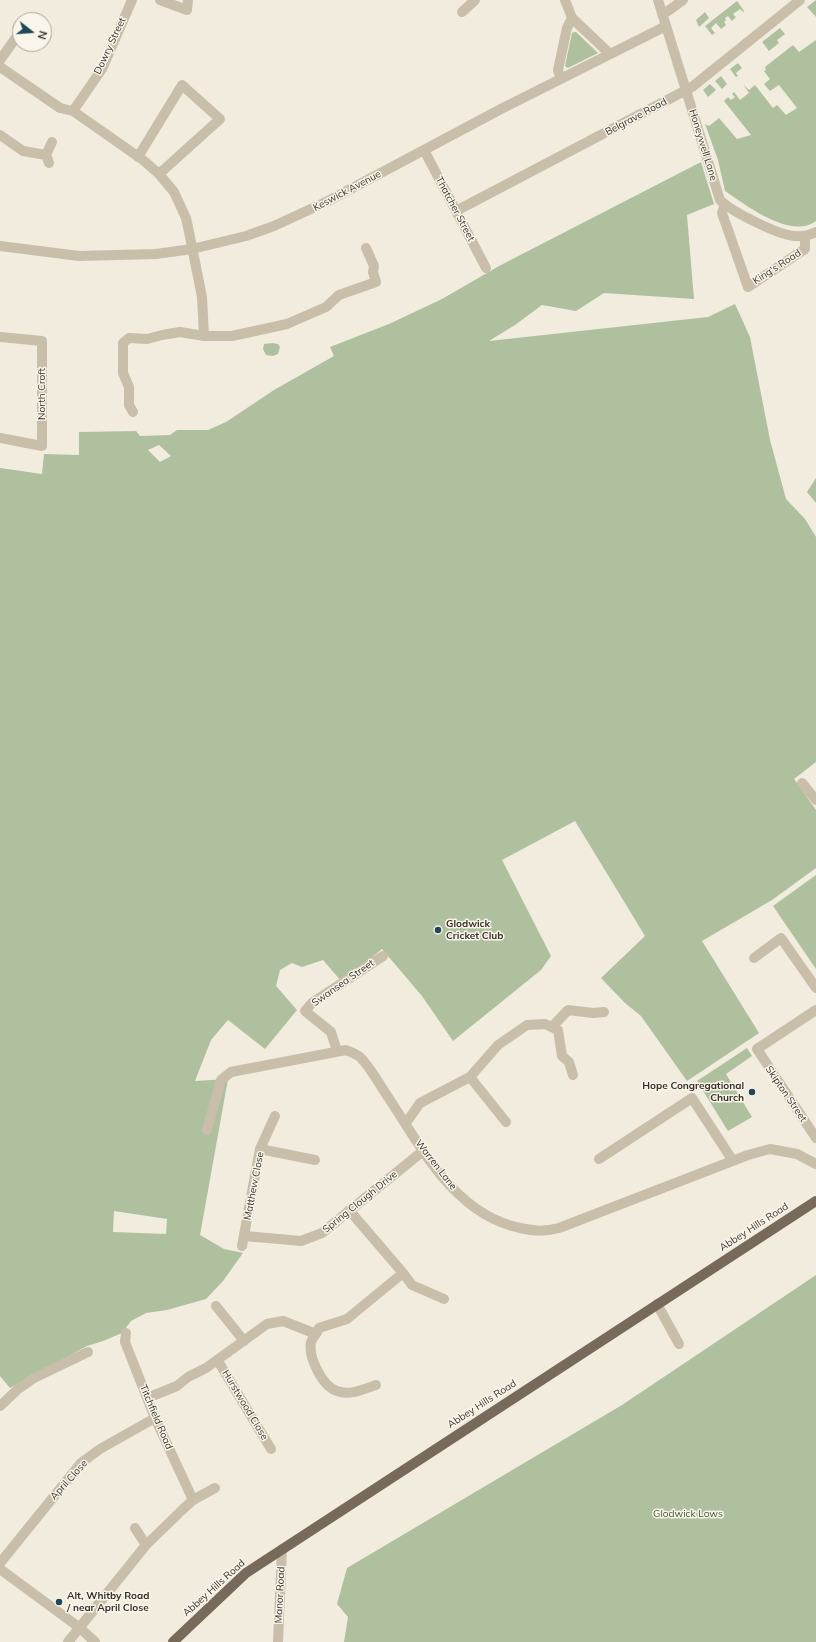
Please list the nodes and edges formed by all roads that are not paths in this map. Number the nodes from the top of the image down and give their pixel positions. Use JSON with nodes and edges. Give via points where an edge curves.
{"nodes":[{"id":1,"x":132,"y":0,"type":"edge"},
{"id":2,"x":160,"y":0,"type":"edge"},
{"id":3,"x":188,"y":0,"type":"edge"},
{"id":4,"x":475,"y":0,"type":"edge"},
{"id":5,"x":565,"y":0,"type":"edge"},
{"id":6,"x":658,"y":0,"type":"edge"},
{"id":7,"x":683,"y":0,"type":"edge"},
{"id":8,"x":800,"y":0,"type":"edge"},
{"id":9,"x":462,"y":12,"type":"dead end"},
{"id":10,"x":662,"y":14,"type":"junction"},
{"id":11,"x":572,"y":18,"type":"junction"},
{"id":12,"x":666,"y":26,"type":"junction"},
{"id":13,"x":12,"y":43,"type":"edge"},
{"id":14,"x":610,"y":54,"type":"junction"},
{"id":15,"x":0,"y":60,"type":"edge"},
{"id":16,"x":0,"y":67,"type":"edge"},
{"id":17,"x":561,"y":79,"type":"junction"},
{"id":18,"x":686,"y":90,"type":"junction"},
{"id":19,"x":73,"y":111,"type":"junction"},
{"id":20,"x":0,"y":135,"type":"edge"},
{"id":21,"x":52,"y":142,"type":"dead end"},
{"id":22,"x":424,"y":150,"type":"junction"},
{"id":23,"x":138,"y":156,"type":"junction"},
{"id":24,"x":159,"y":174,"type":"junction"},
{"id":25,"x":725,"y":204,"type":"junction"},
{"id":26,"x":456,"y":211,"type":"junction"},
{"id":27,"x":816,"y":232,"type":"edge"},
{"id":28,"x":804,"y":236,"type":"junction"},
{"id":29,"x":0,"y":246,"type":"edge"},
{"id":30,"x":366,"y":248,"type":"dead end"},
{"id":31,"x":192,"y":249,"type":"junction"},
{"id":32,"x":486,"y":268,"type":"dead end"},
{"id":33,"x":748,"y":286,"type":"joint"},
{"id":34,"x":204,"y":336,"type":"junction"},
{"id":35,"x":1,"y":339,"type":"edge"},
{"id":36,"x":133,"y":412,"type":"dead end"},
{"id":37,"x":0,"y":438,"type":"edge"},
{"id":38,"x":802,"y":783,"type":"dead end"},
{"id":39,"x":816,"y":800,"type":"edge"},
{"id":40,"x":382,"y":956,"type":"dead end"},
{"id":41,"x":754,"y":958,"type":"dead end"},
{"id":42,"x":816,"y":988,"type":"edge"},
{"id":43,"x":816,"y":1010,"type":"edge"},
{"id":44,"x":604,"y":1012,"type":"dead end"},
{"id":45,"x":555,"y":1029,"type":"junction"},
{"id":46,"x":337,"y":1051,"type":"junction"},
{"id":47,"x":573,"y":1075,"type":"dead end"},
{"id":48,"x":470,"y":1077,"type":"junction"},
{"id":49,"x":275,"y":1116,"type":"dead end"},
{"id":50,"x":506,"y":1122,"type":"dead end"},
{"id":51,"x":406,"y":1124,"type":"junction"},
{"id":52,"x":207,"y":1130,"type":"dead end"},
{"id":53,"x":816,"y":1138,"type":"edge"},
{"id":54,"x":260,"y":1149,"type":"junction"},
{"id":55,"x":423,"y":1151,"type":"junction"},
{"id":56,"x":599,"y":1159,"type":"dead end"},
{"id":57,"x":315,"y":1160,"type":"dead end"},
{"id":58,"x":733,"y":1161,"type":"junction"},
{"id":59,"x":816,"y":1164,"type":"edge"},
{"id":60,"x":816,"y":1200,"type":"edge"},
{"id":61,"x":349,"y":1210,"type":"junction"},
{"id":62,"x":243,"y":1241,"type":"joint"},
{"id":63,"x":403,"y":1273,"type":"junction"},
{"id":64,"x":444,"y":1299,"type":"dead end"},
{"id":65,"x":657,"y":1304,"type":"junction"},
{"id":66,"x":216,"y":1306,"type":"dead end"},
{"id":67,"x":126,"y":1333,"type":"dead end"},
{"id":68,"x":316,"y":1334,"type":"junction"},
{"id":69,"x":244,"y":1342,"type":"junction"},
{"id":70,"x":679,"y":1344,"type":"dead end"},
{"id":71,"x":88,"y":1352,"type":"dead end"},
{"id":72,"x":218,"y":1361,"type":"junction"},
{"id":73,"x":376,"y":1385,"type":"dead end"},
{"id":74,"x":148,"y":1398,"type":"junction"},
{"id":75,"x":0,"y":1406,"type":"edge"},
{"id":76,"x":155,"y":1418,"type":"junction"},
{"id":77,"x":271,"y":1449,"type":"dead end"},
{"id":78,"x":215,"y":1488,"type":"dead end"},
{"id":79,"x":193,"y":1500,"type":"junction"},
{"id":80,"x":135,"y":1528,"type":"dead end"},
{"id":81,"x":146,"y":1545,"type":"junction"},
{"id":82,"x":282,"y":1549,"type":"junction"},
{"id":83,"x":0,"y":1563,"type":"edge"},
{"id":84,"x":0,"y":1569,"type":"edge"},
{"id":85,"x":80,"y":1628,"type":"junction"},
{"id":86,"x":68,"y":1642,"type":"edge"},
{"id":87,"x":95,"y":1642,"type":"edge"},
{"id":88,"x":173,"y":1642,"type":"edge"},
{"id":89,"x":278,"y":1642,"type":"edge"}],
"edges":[{"from":1,"to":19,"type":"street","name":"Dowry Street","via":[[102,69]]},
{"from":2,"to":3,"type":"street","via":[[187,10]]},
{"from":4,"to":9,"type":"street"},
{"from":5,"to":11,"type":"street"},
{"from":6,"to":10,"type":"street","name":"Honeywell Lane"},
{"from":7,"to":10,"type":"street"},
{"from":8,"to":18,"type":"street","name":"Belgrave Road"},
{"from":10,"to":12,"type":"street","name":"Honeywell Lane"},
{"from":11,"to":14,"type":"street"},
{"from":11,"to":17,"type":"street","via":[[567,28],[558,70]]},
{"from":12,"to":14,"type":"street","name":"Keswick Avenue"},
{"from":12,"to":18,"type":"street","name":"Honeywell Lane"},
{"from":13,"to":15,"type":"street"},
{"from":14,"to":17,"type":"street","name":"Keswick Avenue"},
{"from":16,"to":19,"type":"street","via":[[60,108]]},
{"from":17,"to":22,"type":"street","name":"Keswick Avenue"},
{"from":18,"to":25,"type":"street","name":"Honeywell Lane","via":[[720,200]]},
{"from":18,"to":26,"type":"street","name":"Belgrave Road"},
{"from":19,"to":23,"type":"street"},
{"from":20,"to":21,"type":"street","via":[[23,151],[48,159]]},
{"from":22,"to":26,"type":"street","name":"Thatcher Street"},
{"from":22,"to":31,"type":"street","name":"Keswick Avenue","via":[[281,223],[246,236]]},
{"from":23,"to":24,"type":"street"},
{"from":23,"to":24,"type":"street","via":[[182,85],[220,119]]},
{"from":24,"to":31,"type":"street","via":[[174,192],[184,212]]},
{"from":25,"to":28,"type":"street","via":[[780,233]]},
{"from":25,"to":33,"type":"street","name":"Honeywell Lane","via":[[722,213]]},
{"from":26,"to":32,"type":"street","name":"Thatcher Street"},
{"from":27,"to":28,"type":"street","name":"King's Road"},
{"from":28,"to":33,"type":"street","name":"King's Road","via":[[805,249]]},
{"from":29,"to":31,"type":"street","name":"Keswick Avenue","via":[[79,256],[156,254]]},
{"from":30,"to":34,"type":"street","via":[[374,266],[376,282],[340,295],[326,307],[287,324],[232,336]]},
{"from":31,"to":34,"type":"street","via":[[202,298]]},
{"from":34,"to":36,"type":"street","via":[[180,332],[147,339],[128,338],[123,343],[123,373],[129,387],[129,405]]},
{"from":35,"to":37,"type":"street","name":"North Croft","via":[[42,341],[42,446]]},
{"from":38,"to":39,"type":"street"},
{"from":40,"to":46,"type":"street","name":"Swansea Street","via":[[312,1003],[305,1011],[331,1032]]},
{"from":41,"to":42,"type":"street","via":[[782,938]]},
{"from":43,"to":53,"type":"street","name":"Skipton Street","via":[[757,1049]]},
{"from":44,"to":45,"type":"street","via":[[568,1010]]},
{"from":45,"to":47,"type":"street","via":[[562,1056],[570,1062]]},
{"from":45,"to":48,"type":"street","via":[[545,1024],[527,1025],[498,1045]]},
{"from":46,"to":51,"type":"street","name":"Warren Lane","via":[[346,1050],[359,1057]]},
{"from":46,"to":52,"type":"street","name":"Warren Lane","via":[[231,1072],[221,1080]]},
{"from":48,"to":50,"type":"street"},
{"from":48,"to":51,"type":"street","via":[[420,1103]]},
{"from":49,"to":54,"type":"street","name":"Matthew Close"},
{"from":51,"to":55,"type":"street","name":"Warren Lane"},
{"from":54,"to":57,"type":"street"},
{"from":54,"to":62,"type":"street","name":"Matthew Close"},
{"from":55,"to":58,"type":"street","name":"Warren Lane","via":[[452,1188],[480,1212],[505,1225],[543,1232]]},
{"from":55,"to":61,"type":"street","name":"Spring Clough Drive"},
{"from":56,"to":58,"type":"street","via":[[692,1098]]},
{"from":58,"to":59,"type":"street","name":"Warren Lane","via":[[770,1149],[797,1154]]},
{"from":60,"to":65,"type":"main road","name":"Abbey Hills Road"},
{"from":61,"to":62,"type":"street","name":"Spring Clough Drive","via":[[322,1234],[301,1241]]},
{"from":61,"to":63,"type":"street"},
{"from":63,"to":64,"type":"street","via":[[412,1285]]},
{"from":63,"to":68,"type":"street","via":[[347,1319],[319,1328]]},
{"from":65,"to":70,"type":"street"},
{"from":65,"to":82,"type":"main road","name":"Abbey Hills Road"},
{"from":66,"to":69,"type":"street"},
{"from":67,"to":74,"type":"street","name":"Titchfield Road","via":[[125,1342]]},
{"from":68,"to":69,"type":"street","via":[[284,1321],[267,1324]]},
{"from":68,"to":73,"type":"street","via":[[311,1341],[313,1360],[324,1381],[337,1391],[354,1392]]},
{"from":69,"to":72,"type":"street"},
{"from":71,"to":75,"type":"street","via":[[34,1378]]},
{"from":72,"to":74,"type":"street","via":[[177,1386]]},
{"from":72,"to":77,"type":"street","name":"Hurstwood Close"},
{"from":74,"to":76,"type":"street","name":"Titchfield Road"},
{"from":76,"to":79,"type":"street","name":"Titchfield Road"},
{"from":76,"to":83,"type":"street","name":"April Close","via":[[100,1449],[82,1464]]},
{"from":78,"to":79,"type":"street"},
{"from":79,"to":81,"type":"street"},
{"from":80,"to":81,"type":"street"},
{"from":81,"to":85,"type":"street"},
{"from":82,"to":88,"type":"main road","name":"Abbey Hills Road","via":[[246,1573]]},
{"from":82,"to":89,"type":"street","name":"Manor Road"},
{"from":84,"to":85,"type":"street"},
{"from":85,"to":86,"type":"street"},
{"from":85,"to":87,"type":"street"}]}
